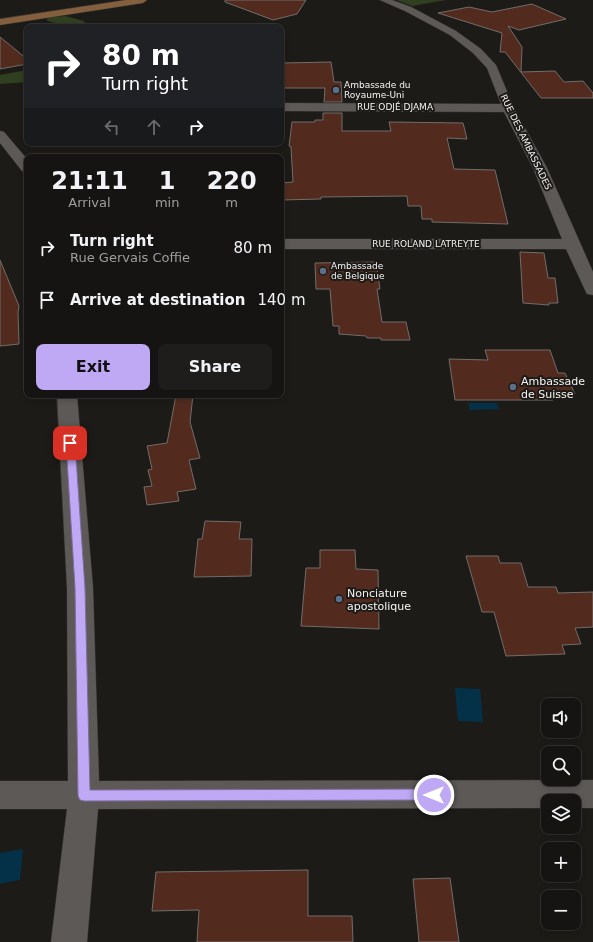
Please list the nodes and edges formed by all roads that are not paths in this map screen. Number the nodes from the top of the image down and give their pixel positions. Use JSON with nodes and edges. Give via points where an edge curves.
{"nodes":[{"id":1,"x":116,"y":0,"type":"edge"},
{"id":2,"x":143,"y":0,"type":"edge"},
{"id":3,"x":384,"y":0,"type":"edge"},
{"id":4,"x":0,"y":18,"type":"edge"},
{"id":5,"x":0,"y":22,"type":"edge"},
{"id":6,"x":284,"y":107,"type":"edge"},
{"id":7,"x":508,"y":108,"type":"junction"},
{"id":8,"x":0,"y":135,"type":"edge"},
{"id":9,"x":24,"y":164,"type":"edge"},
{"id":10,"x":284,"y":244,"type":"edge"},
{"id":11,"x":572,"y":244,"type":"junction"},
{"id":12,"x":593,"y":290,"type":"edge"},
{"id":13,"x":67,"y":398,"type":"edge"},
{"id":14,"x":593,"y":794,"type":"edge"},
{"id":15,"x":0,"y":795,"type":"edge"},
{"id":16,"x":84,"y":796,"type":"junction"},
{"id":17,"x":69,"y":942,"type":"edge"}],
"edges":[{"from":1,"to":4,"type":"main road"},
{"from":2,"to":5,"type":"main road"},
{"from":3,"to":7,"type":"street","name":"RUE DES AMBASSADES","via":[[430,19],[477,51],[492,67]]},
{"from":6,"to":7,"type":"street","name":"RUE ODJÉ DJAMA"},
{"from":7,"to":11,"type":"street","name":"RUE DES AMBASSADES","via":[[540,168]]},
{"from":8,"to":9,"type":"street"},
{"from":10,"to":11,"type":"street","name":"RUE ROLAND LATREYTE"},
{"from":11,"to":12,"type":"street","name":"RUE DES AMBASSADES"},
{"from":13,"to":16,"type":"street","via":[[80,588]]},
{"from":14,"to":16,"type":"street"},
{"from":15,"to":16,"type":"street"},
{"from":16,"to":17,"type":"street"}]}
